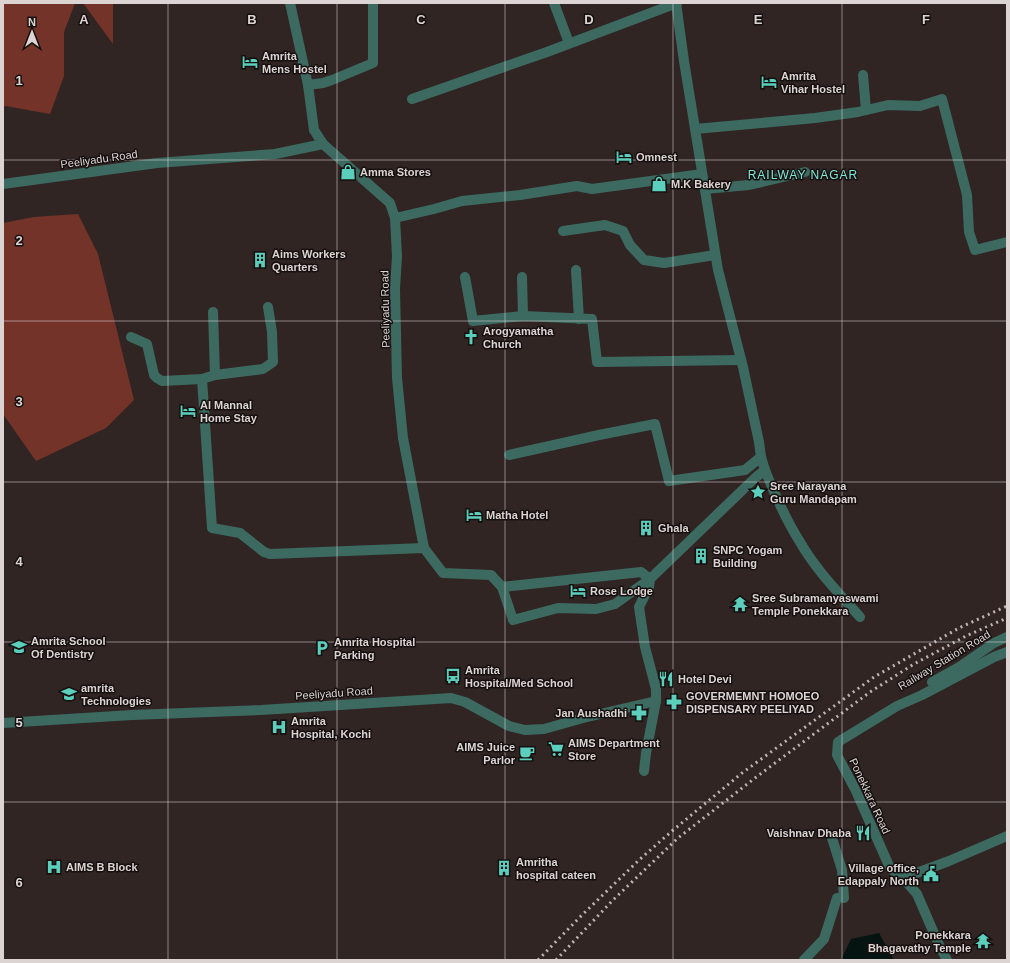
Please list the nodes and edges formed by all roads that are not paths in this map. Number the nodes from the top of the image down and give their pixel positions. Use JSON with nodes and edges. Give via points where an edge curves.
{"nodes":[{"id":1,"x":290,"y":3,"type":"edge"},
{"id":2,"x":373,"y":3,"type":"edge"},
{"id":3,"x":554,"y":3,"type":"edge"},
{"id":4,"x":677,"y":3,"type":"edge"},
{"id":5,"x":569,"y":43,"type":"junction"},
{"id":6,"x":863,"y":75,"type":"dead end"},
{"id":7,"x":308,"y":85,"type":"junction"},
{"id":8,"x":412,"y":99,"type":"dead end"},
{"id":9,"x":866,"y":110,"type":"junction"},
{"id":10,"x":695,"y":129,"type":"junction"},
{"id":11,"x":323,"y":144,"type":"junction"},
{"id":12,"x":805,"y":172,"type":"dead end"},
{"id":13,"x":702,"y":174,"type":"junction"},
{"id":14,"x":3,"y":184,"type":"edge"},
{"id":15,"x":705,"y":189,"type":"junction"},
{"id":16,"x":395,"y":218,"type":"junction"},
{"id":17,"x":563,"y":230,"type":"dead end"},
{"id":18,"x":1007,"y":242,"type":"edge"},
{"id":19,"x":716,"y":256,"type":"junction"},
{"id":20,"x":576,"y":270,"type":"dead end"},
{"id":21,"x":522,"y":276,"type":"dead end"},
{"id":22,"x":465,"y":277,"type":"dead end"},
{"id":23,"x":268,"y":307,"type":"dead end"},
{"id":24,"x":213,"y":312,"type":"dead end"},
{"id":25,"x":523,"y":316,"type":"junction"},
{"id":26,"x":579,"y":319,"type":"junction"},
{"id":27,"x":131,"y":337,"type":"dead end"},
{"id":28,"x":741,"y":360,"type":"junction"},
{"id":29,"x":215,"y":375,"type":"junction"},
{"id":30,"x":202,"y":379,"type":"junction"},
{"id":31,"x":509,"y":455,"type":"dead end"},
{"id":32,"x":760,"y":457,"type":"junction"},
{"id":33,"x":765,"y":470,"type":"junction"},
{"id":34,"x":424,"y":548,"type":"junction"},
{"id":35,"x":650,"y":579,"type":"junction"},
{"id":36,"x":502,"y":587,"type":"junction"},
{"id":37,"x":860,"y":617,"type":"dead end"},
{"id":38,"x":1007,"y":637,"type":"edge"},
{"id":39,"x":1007,"y":652,"type":"edge"},
{"id":40,"x":656,"y":701,"type":"junction"},
{"id":41,"x":897,"y":706,"type":"junction"},
{"id":42,"x":3,"y":723,"type":"edge"},
{"id":43,"x":644,"y":771,"type":"dead end"},
{"id":44,"x":1007,"y":836,"type":"edge"},
{"id":45,"x":832,"y":838,"type":"dead end"},
{"id":46,"x":903,"y":878,"type":"junction"},
{"id":47,"x":804,"y":960,"type":"edge"},
{"id":48,"x":947,"y":960,"type":"edge"}],
"edges":[{"from":1,"to":7,"type":"street"},
{"from":2,"to":7,"type":"street","via":[[373,63],[332,80]]},
{"from":3,"to":5,"type":"street"},
{"from":4,"to":5,"type":"street"},
{"from":4,"to":10,"type":"street"},
{"from":5,"to":8,"type":"street"},
{"from":6,"to":9,"type":"street"},
{"from":7,"to":11,"type":"street","via":[[314,130]]},
{"from":9,"to":10,"type":"street","via":[[781,122]]},
{"from":9,"to":18,"type":"street","via":[[888,105],[920,106],[942,99],[967,195],[969,232],[975,250]]},
{"from":10,"to":13,"type":"street"},
{"from":11,"to":14,"type":"street","name":"Peeliyadu Road","via":[[275,154],[157,163]]},
{"from":11,"to":16,"type":"street","name":"Peeliyadu Road","via":[[390,203]]},
{"from":12,"to":15,"type":"street","via":[[749,184]]},
{"from":13,"to":15,"type":"street"},
{"from":13,"to":16,"type":"street","via":[[592,189],[577,186],[462,201]]},
{"from":15,"to":19,"type":"street"},
{"from":16,"to":34,"type":"street","name":"Peeliyadu Road","via":[[397,378],[403,438]]},
{"from":17,"to":19,"type":"street","via":[[605,225],[623,232],[630,245],[644,260],[664,263]]},
{"from":19,"to":28,"type":"street"},
{"from":20,"to":26,"type":"street"},
{"from":21,"to":25,"type":"street"},
{"from":22,"to":25,"type":"street","via":[[473,321]]},
{"from":23,"to":29,"type":"street","via":[[273,362],[263,369]]},
{"from":24,"to":29,"type":"street"},
{"from":25,"to":26,"type":"street"},
{"from":26,"to":28,"type":"street","via":[[592,319],[597,362]]},
{"from":27,"to":30,"type":"street","via":[[147,344],[157,378]]},
{"from":28,"to":32,"type":"street"},
{"from":29,"to":30,"type":"street"},
{"from":30,"to":34,"type":"street","via":[[212,528],[240,534],[270,554]]},
{"from":31,"to":32,"type":"street","via":[[655,424],[668,481],[745,470]]},
{"from":32,"to":33,"type":"street"},
{"from":33,"to":35,"type":"street"},
{"from":33,"to":37,"type":"street","via":[[800,543]]},
{"from":34,"to":36,"type":"street","name":"Peeliyadu Road","via":[[443,573],[491,575]]},
{"from":35,"to":36,"type":"street","via":[[641,572]]},
{"from":35,"to":36,"type":"street","via":[[615,604],[596,610],[558,608],[513,620]]},
{"from":35,"to":40,"type":"street","via":[[639,607],[645,647],[656,689]]},
{"from":38,"to":41,"type":"street","name":"Railway Station Road","via":[[898,702]]},
{"from":39,"to":41,"type":"street","name":"Ponekkara Road"},
{"from":40,"to":42,"type":"street","name":"Peeliyadu Road","via":[[544,728],[524,730],[509,726],[465,702],[451,698]]},
{"from":40,"to":43,"type":"street"},
{"from":41,"to":46,"type":"street","name":"Ponekkara Road","via":[[838,742],[837,755],[890,868]]},
{"from":44,"to":46,"type":"street"},
{"from":45,"to":47,"type":"street","via":[[842,870],[840,898],[824,938]]},
{"from":46,"to":48,"type":"street","name":"Ponekkara Road","via":[[922,901]]}]}
